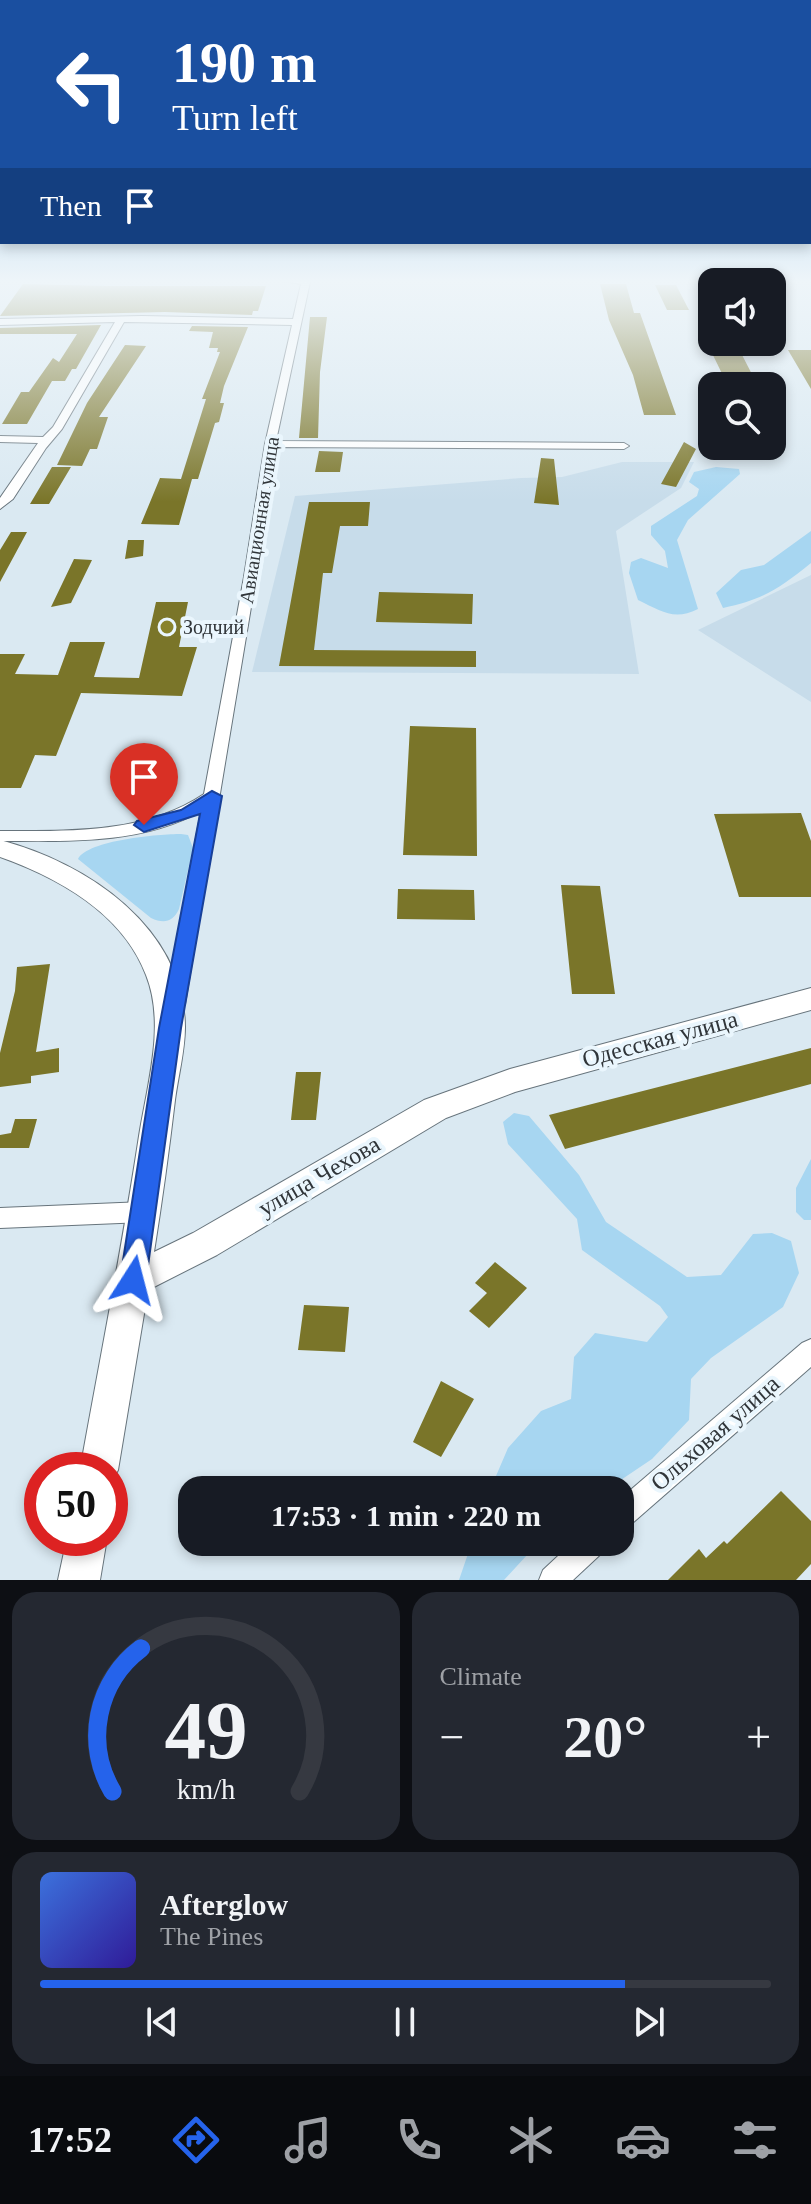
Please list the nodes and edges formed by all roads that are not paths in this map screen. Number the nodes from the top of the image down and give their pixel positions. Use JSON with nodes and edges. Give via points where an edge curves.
{"nodes":[{"id":1,"x":101,"y":355,"type":"edge"},
{"id":2,"x":289,"y":355,"type":"edge"},
{"id":3,"x":0,"y":439,"type":"edge"},
{"id":4,"x":44,"y":440,"type":"junction"},
{"id":5,"x":270,"y":444,"type":"junction"},
{"id":6,"x":624,"y":446,"type":"dead end"},
{"id":7,"x":0,"y":505,"type":"edge"},
{"id":8,"x":212,"y":796,"type":"junction"},
{"id":9,"x":0,"y":836,"type":"edge"},
{"id":10,"x":0,"y":848,"type":"edge"},
{"id":11,"x":811,"y":999,"type":"edge"},
{"id":12,"x":170,"y":1028,"type":"junction"},
{"id":13,"x":510,"y":1081,"type":"joint"},
{"id":14,"x":144,"y":1212,"type":"junction"},
{"id":15,"x":0,"y":1218,"type":"edge"},
{"id":16,"x":133,"y":1280,"type":"junction"},
{"id":17,"x":811,"y":1351,"type":"edge"},
{"id":18,"x":102,"y":1452,"type":"edge"},
{"id":19,"x":634,"y":1505,"type":"edge"},
{"id":20,"x":84,"y":1556,"type":"edge"},
{"id":21,"x":578,"y":1556,"type":"edge"},
{"id":22,"x":79,"y":1580,"type":"edge"},
{"id":23,"x":553,"y":1580,"type":"edge"}],
"edges":[{"from":1,"to":4,"type":"street","via":[[57,429]]},
{"from":2,"to":5,"type":"street","name":"Авиационная улица"},
{"from":3,"to":4,"type":"street"},
{"from":4,"to":7,"type":"street","via":[[11,496]]},
{"from":5,"to":6,"type":"street"},
{"from":5,"to":8,"type":"street","name":"Авиационная улица"},
{"from":8,"to":9,"type":"street","via":[[187,814],[144,825]]},
{"from":8,"to":12,"type":"street","name":"Авиационная улица"},
{"from":10,"to":12,"type":"main road","via":[[38,860],[81,883],[115,911],[151,953]]},
{"from":11,"to":13,"type":"main road","name":"Одесская улица"},
{"from":12,"to":14,"type":"main road","name":"Авиационная улица"},
{"from":13,"to":16,"type":"main road","name":"улица Чехова","via":[[435,1109],[205,1244]]},
{"from":14,"to":15,"type":"street"},
{"from":14,"to":16,"type":"main road","name":"Авиационная улица"},
{"from":16,"to":18,"type":"main road","name":"Авиационная улица"},
{"from":17,"to":19,"type":"street","name":"Ольховая улица"},
{"from":20,"to":22,"type":"main road"},
{"from":21,"to":23,"type":"street"}]}
